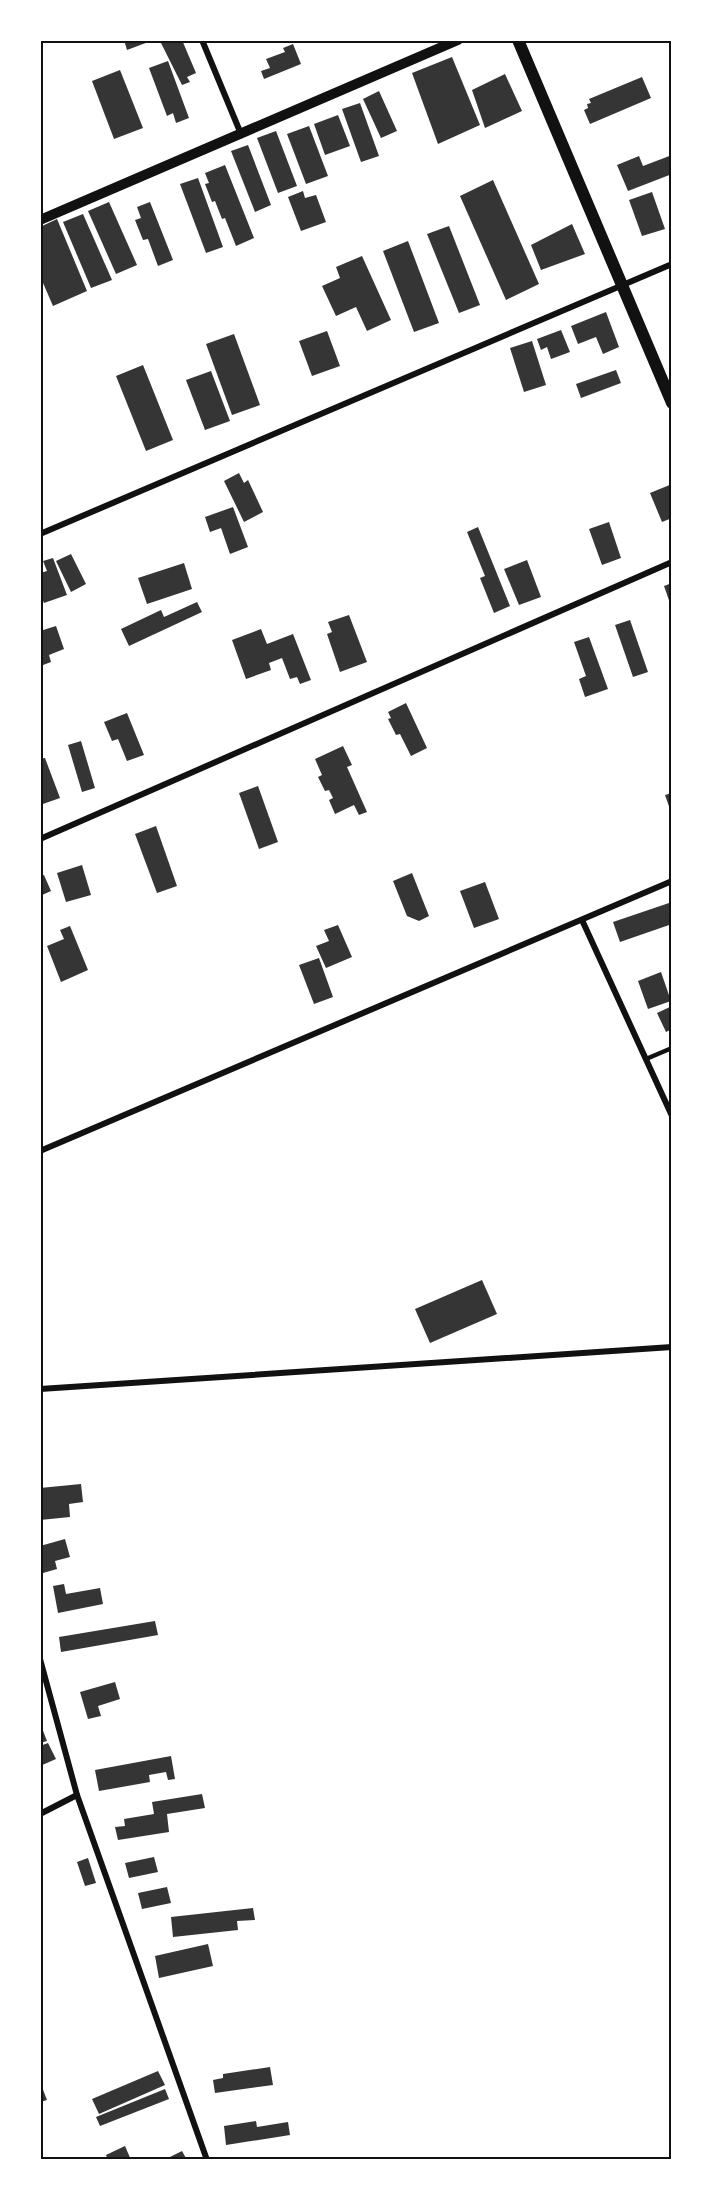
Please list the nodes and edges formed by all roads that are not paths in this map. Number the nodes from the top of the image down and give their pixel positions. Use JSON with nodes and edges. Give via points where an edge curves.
{"nodes":[{"id":1,"x":202,"y":40,"type":"edge"},
{"id":2,"x":458,"y":40,"type":"edge"},
{"id":3,"x":518,"y":40,"type":"edge"},
{"id":4,"x":241,"y":134,"type":"junction"},
{"id":5,"x":40,"y":220,"type":"edge"},
{"id":6,"x":672,"y":264,"type":"edge"},
{"id":7,"x":621,"y":286,"type":"junction"},
{"id":8,"x":672,"y":403,"type":"edge"},
{"id":9,"x":40,"y":534,"type":"edge"},
{"id":10,"x":672,"y":562,"type":"edge"},
{"id":11,"x":40,"y":839,"type":"edge"},
{"id":12,"x":672,"y":881,"type":"edge"},
{"id":13,"x":582,"y":920,"type":"junction"},
{"id":14,"x":672,"y":1048,"type":"edge"},
{"id":15,"x":646,"y":1059,"type":"junction"},
{"id":16,"x":672,"y":1116,"type":"edge"},
{"id":17,"x":40,"y":1151,"type":"edge"},
{"id":18,"x":672,"y":1347,"type":"edge"},
{"id":19,"x":40,"y":1389,"type":"edge"},
{"id":20,"x":40,"y":1659,"type":"edge"},
{"id":21,"x":77,"y":1794,"type":"junction"},
{"id":22,"x":40,"y":1814,"type":"edge"},
{"id":23,"x":207,"y":2160,"type":"edge"}],
"edges":[{"from":1,"to":4,"type":"street"},
{"from":2,"to":4,"type":"street"},
{"from":3,"to":7,"type":"main road"},
{"from":4,"to":5,"type":"street"},
{"from":6,"to":7,"type":"street"},
{"from":7,"to":8,"type":"main road"},
{"from":7,"to":9,"type":"street"},
{"from":10,"to":11,"type":"street"},
{"from":12,"to":13,"type":"street"},
{"from":13,"to":15,"type":"street"},
{"from":13,"to":17,"type":"street"},
{"from":14,"to":15,"type":"lane"},
{"from":15,"to":16,"type":"street"},
{"from":18,"to":19,"type":"street"},
{"from":20,"to":21,"type":"street"},
{"from":21,"to":22,"type":"street"},
{"from":21,"to":23,"type":"street"}]}
